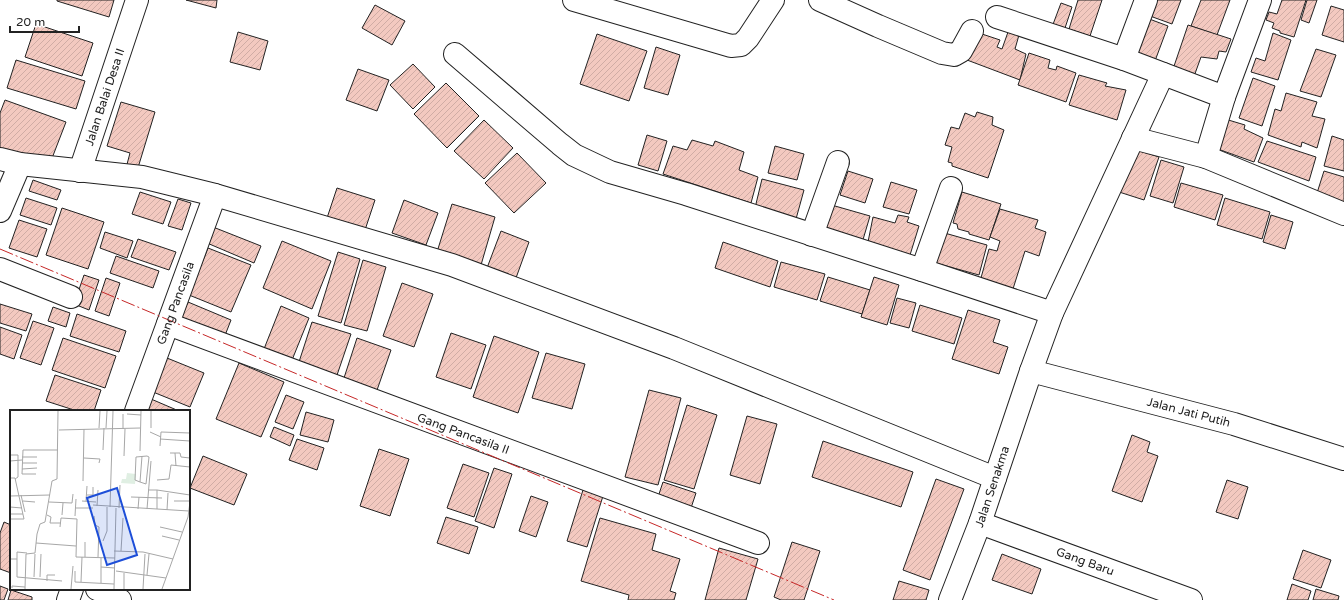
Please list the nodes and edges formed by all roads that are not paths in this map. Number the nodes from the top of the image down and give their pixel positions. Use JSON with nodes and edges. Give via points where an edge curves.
{"nodes":[{"id":1,"x":137,"y":0,"type":"edge"},
{"id":2,"x":574,"y":0,"type":"edge"},
{"id":3,"x":773,"y":0,"type":"edge"},
{"id":4,"x":820,"y":0,"type":"edge"},
{"id":5,"x":1146,"y":0,"type":"edge"},
{"id":6,"x":1260,"y":0,"type":"edge"},
{"id":7,"x":997,"y":17,"type":"dead end"},
{"id":8,"x":972,"y":32,"type":"dead end"},
{"id":9,"x":455,"y":54,"type":"dead end"},
{"id":10,"x":1124,"y":60,"type":"junction"},
{"id":11,"x":1163,"y":74,"type":"junction"},
{"id":12,"x":1224,"y":97,"type":"junction"},
{"id":13,"x":1133,"y":138,"type":"junction"},
{"id":14,"x":1206,"y":157,"type":"junction"},
{"id":15,"x":10,"y":161,"type":"edge"},
{"id":16,"x":838,"y":162,"type":"dead end"},
{"id":17,"x":80,"y":171,"type":"junction"},
{"id":18,"x":951,"y":188,"type":"dead end"},
{"id":19,"x":215,"y":195,"type":"junction"},
{"id":20,"x":0,"y":211,"type":"edge"},
{"id":21,"x":1344,"y":214,"type":"edge"},
{"id":22,"x":812,"y":235,"type":"junction"},
{"id":23,"x":0,"y":269,"type":"edge"},
{"id":24,"x":922,"y":270,"type":"junction"},
{"id":25,"x":71,"y":297,"type":"dead end"},
{"id":26,"x":1052,"y":313,"type":"junction"},
{"id":27,"x":168,"y":324,"type":"junction"},
{"id":28,"x":1031,"y":371,"type":"junction"},
{"id":29,"x":136,"y":410,"type":"edge"},
{"id":30,"x":1344,"y":459,"type":"edge"},
{"id":31,"x":995,"y":478,"type":"junction"},
{"id":32,"x":980,"y":523,"type":"junction"},
{"id":33,"x":758,"y":543,"type":"dead end"},
{"id":34,"x":72,"y":590,"type":"edge"},
{"id":35,"x":99,"y":590,"type":"edge"},
{"id":36,"x":68,"y":600,"type":"edge"},
{"id":37,"x":120,"y":600,"type":"edge"},
{"id":38,"x":950,"y":600,"type":"edge"},
{"id":39,"x":1191,"y":600,"type":"edge"}],
"edges":[{"from":1,"to":17,"type":"street","name":"Jalan Balai Desa II"},
{"from":2,"to":3,"type":"street","via":[[731,46],[741,45],[748,38]]},
{"from":4,"to":8,"type":"street","via":[[942,53],[954,55],[961,51]]},
{"from":5,"to":10,"type":"street"},
{"from":6,"to":12,"type":"street"},
{"from":7,"to":10,"type":"street"},
{"from":9,"to":22,"type":"street","via":[[574,155],[610,172]]},
{"from":10,"to":11,"type":"street"},
{"from":11,"to":12,"type":"street"},
{"from":11,"to":13,"type":"street","name":"Jalan Senakma"},
{"from":12,"to":14,"type":"street"},
{"from":13,"to":14,"type":"street"},
{"from":13,"to":26,"type":"street","name":"Jalan Senakma"},
{"from":14,"to":21,"type":"street"},
{"from":15,"to":17,"type":"street"},
{"from":15,"to":20,"type":"street"},
{"from":16,"to":22,"type":"street"},
{"from":17,"to":19,"type":"street","via":[[142,177]]},
{"from":18,"to":24,"type":"street"},
{"from":19,"to":27,"type":"street","name":"Gang Pancasila"},
{"from":19,"to":31,"type":"street","via":[[452,265],[674,348]]},
{"from":22,"to":24,"type":"street"},
{"from":23,"to":25,"type":"street"},
{"from":24,"to":26,"type":"street"},
{"from":26,"to":28,"type":"street","name":"Jalan Senakma"},
{"from":27,"to":29,"type":"street","name":"Gang Pancasila"},
{"from":27,"to":33,"type":"street","name":"Gang Pancasila II"},
{"from":28,"to":30,"type":"street","name":"Jalan Jati Putih","via":[[1234,424]]},
{"from":28,"to":31,"type":"street","name":"Jalan Senakma"},
{"from":31,"to":32,"type":"street","name":"Jalan Senakma"},
{"from":32,"to":38,"type":"street","name":"Jalan Senakma"},
{"from":32,"to":39,"type":"street","name":"Gang Baru"},
{"from":34,"to":36,"type":"street"},
{"from":35,"to":37,"type":"street"}]}
